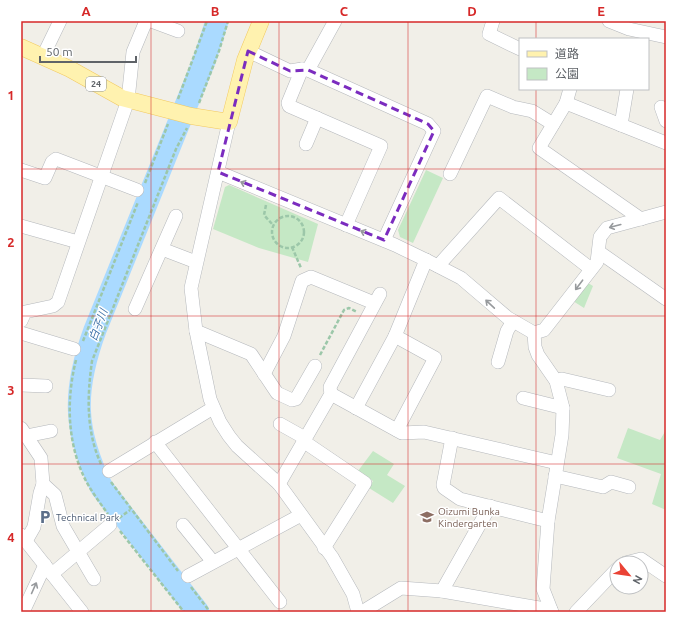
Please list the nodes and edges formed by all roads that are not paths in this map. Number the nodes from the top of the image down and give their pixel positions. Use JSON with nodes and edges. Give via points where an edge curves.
{"nodes":[{"id":1,"x":60,"y":21,"type":"edge"},
{"id":2,"x":146,"y":21,"type":"edge"},
{"id":3,"x":151,"y":21,"type":"edge"},
{"id":4,"x":261,"y":21,"type":"edge"},
{"id":5,"x":335,"y":21,"type":"edge"},
{"id":6,"x":493,"y":21,"type":"edge"},
{"id":7,"x":609,"y":21,"type":"edge"},
{"id":8,"x":635,"y":30,"type":"edge"},
{"id":9,"x":178,"y":31,"type":"dead end"},
{"id":10,"x":666,"y":37,"type":"edge"},
{"id":11,"x":21,"y":47,"type":"edge"},
{"id":12,"x":519,"y":49,"type":"edge"},
{"id":13,"x":248,"y":51,"type":"junction"},
{"id":14,"x":43,"y":56,"type":"junction"},
{"id":15,"x":305,"y":69,"type":"junction"},
{"id":16,"x":570,"y":90,"type":"edge"},
{"id":17,"x":627,"y":90,"type":"edge"},
{"id":18,"x":128,"y":100,"type":"junction"},
{"id":19,"x":566,"y":103,"type":"junction"},
{"id":20,"x":661,"y":107,"type":"dead end"},
{"id":21,"x":317,"y":118,"type":"junction"},
{"id":22,"x":666,"y":121,"type":"edge"},
{"id":23,"x":229,"y":122,"type":"junction"},
{"id":24,"x":553,"y":124,"type":"junction"},
{"id":25,"x":621,"y":125,"type":"junction"},
{"id":26,"x":666,"y":143,"type":"edge"},
{"id":27,"x":306,"y":144,"type":"dead end"},
{"id":28,"x":21,"y":170,"type":"edge"},
{"id":29,"x":218,"y":172,"type":"junction"},
{"id":30,"x":450,"y":174,"type":"dead end"},
{"id":31,"x":101,"y":177,"type":"junction"},
{"id":32,"x":140,"y":192,"type":"road end"},
{"id":33,"x":666,"y":212,"type":"edge"},
{"id":34,"x":176,"y":216,"type":"dead end"},
{"id":35,"x":641,"y":219,"type":"junction"},
{"id":36,"x":346,"y":225,"type":"junction"},
{"id":37,"x":21,"y":226,"type":"edge"},
{"id":38,"x":384,"y":240,"type":"junction"},
{"id":39,"x":78,"y":242,"type":"junction"},
{"id":40,"x":162,"y":248,"type":"junction"},
{"id":41,"x":599,"y":252,"type":"junction"},
{"id":42,"x":426,"y":260,"type":"junction"},
{"id":43,"x":196,"y":262,"type":"junction"},
{"id":44,"x":438,"y":266,"type":"junction"},
{"id":45,"x":591,"y":269,"type":"junction"},
{"id":46,"x":666,"y":299,"type":"edge"},
{"id":47,"x":135,"y":309,"type":"dead end"},
{"id":48,"x":22,"y":314,"type":"edge"},
{"id":49,"x":513,"y":321,"type":"junction"},
{"id":50,"x":196,"y":331,"type":"junction"},
{"id":51,"x":21,"y":333,"type":"edge"},
{"id":52,"x":534,"y":333,"type":"junction"},
{"id":53,"x":395,"y":336,"type":"junction"},
{"id":54,"x":77,"y":350,"type":"road end"},
{"id":55,"x":498,"y":362,"type":"dead end"},
{"id":56,"x":315,"y":366,"type":"road end"},
{"id":57,"x":264,"y":374,"type":"junction"},
{"id":58,"x":556,"y":381,"type":"junction"},
{"id":59,"x":21,"y":385,"type":"edge"},
{"id":60,"x":46,"y":386,"type":"dead end"},
{"id":61,"x":609,"y":390,"type":"dead end"},
{"id":62,"x":331,"y":394,"type":"junction"},
{"id":63,"x":523,"y":398,"type":"dead end"},
{"id":64,"x":213,"y":408,"type":"junction"},
{"id":65,"x":356,"y":408,"type":"junction"},
{"id":66,"x":563,"y":408,"type":"junction"},
{"id":67,"x":280,"y":424,"type":"dead end"},
{"id":68,"x":397,"y":430,"type":"junction"},
{"id":69,"x":51,"y":431,"type":"dead end"},
{"id":70,"x":24,"y":432,"type":"edge"},
{"id":71,"x":452,"y":438,"type":"junction"},
{"id":72,"x":304,"y":440,"type":"junction"},
{"id":73,"x":155,"y":442,"type":"junction"},
{"id":74,"x":556,"y":470,"type":"junction"},
{"id":75,"x":106,"y":472,"type":"road end"},
{"id":76,"x":44,"y":484,"type":"junction"},
{"id":77,"x":279,"y":484,"type":"junction"},
{"id":78,"x":629,"y":487,"type":"dead end"},
{"id":79,"x":490,"y":506,"type":"junction"},
{"id":80,"x":301,"y":515,"type":"junction"},
{"id":81,"x":548,"y":520,"type":"junction"},
{"id":82,"x":114,"y":523,"type":"road end"},
{"id":83,"x":183,"y":525,"type":"dead end"},
{"id":84,"x":24,"y":538,"type":"edge"},
{"id":85,"x":239,"y":548,"type":"junction"},
{"id":86,"x":324,"y":548,"type":"junction"},
{"id":87,"x":79,"y":553,"type":"junction"},
{"id":88,"x":213,"y":562,"type":"junction"},
{"id":89,"x":649,"y":564,"type":"edge"},
{"id":90,"x":48,"y":569,"type":"junction"},
{"id":91,"x":666,"y":576,"type":"edge"},
{"id":92,"x":185,"y":577,"type":"road end"},
{"id":93,"x":609,"y":577,"type":"edge"},
{"id":94,"x":94,"y":579,"type":"dead end"},
{"id":95,"x":442,"y":590,"type":"junction"},
{"id":96,"x":280,"y":602,"type":"dead end"},
{"id":97,"x":551,"y":611,"type":"edge"},
{"id":98,"x":24,"y":612,"type":"edge"},
{"id":99,"x":82,"y":612,"type":"edge"},
{"id":100,"x":358,"y":612,"type":"edge"},
{"id":101,"x":362,"y":612,"type":"edge"},
{"id":102,"x":576,"y":612,"type":"edge"}],
"edges":[{"from":1,"to":14,"type":"street"},
{"from":2,"to":18,"type":"street","via":[[133,52]]},
{"from":3,"to":9,"type":"street"},
{"from":4,"to":13,"type":"main road"},
{"from":5,"to":15,"type":"street"},
{"from":6,"to":12,"type":"street","via":[[489,34]]},
{"from":7,"to":8,"type":"street"},
{"from":8,"to":10,"type":"street"},
{"from":11,"to":14,"type":"main road","number":"24"},
{"from":13,"to":15,"type":"street","via":[[290,71]]},
{"from":13,"to":23,"type":"main road"},
{"from":14,"to":18,"type":"main road","number":"24"},
{"from":15,"to":21,"type":"street","via":[[288,105]]},
{"from":15,"to":38,"type":"street","via":[[428,124],[434,131]]},
{"from":16,"to":19,"type":"street"},
{"from":17,"to":25,"type":"street"},
{"from":18,"to":23,"type":"main road","number":"24","via":[[192,116]]},
{"from":18,"to":31,"type":"street"},
{"from":19,"to":24,"type":"street"},
{"from":19,"to":25,"type":"street"},
{"from":20,"to":22,"type":"street"},
{"from":21,"to":27,"type":"street"},
{"from":21,"to":36,"type":"street","via":[[381,146]]},
{"from":23,"to":29,"type":"street"},
{"from":24,"to":30,"type":"street","via":[[532,110],[513,107],[487,96]]},
{"from":24,"to":35,"type":"street","via":[[540,149]]},
{"from":25,"to":26,"type":"street"},
{"from":28,"to":31,"type":"street","via":[[45,178],[52,162],[56,160]]},
{"from":36,"to":29,"type":"street","one_way":true},
{"from":29,"to":43,"type":"street"},
{"from":31,"to":32,"type":"street"},
{"from":31,"to":39,"type":"street"},
{"from":33,"to":35,"type":"street"},
{"from":34,"to":40,"type":"street"},
{"from":35,"to":41,"type":"street","one_way":true,"via":[[607,228],[600,237]]},
{"from":38,"to":36,"type":"street","one_way":true},
{"from":37,"to":39,"type":"street"},
{"from":38,"to":42,"type":"street"},
{"from":39,"to":48,"type":"street","via":[[56,305]]},
{"from":40,"to":43,"type":"street"},
{"from":40,"to":47,"type":"street"},
{"from":41,"to":45,"type":"street","via":[[597,262]]},
{"from":41,"to":46,"type":"street"},
{"from":42,"to":44,"type":"street"},
{"from":42,"to":53,"type":"street"},
{"from":43,"to":50,"type":"street","via":[[191,288]]},
{"from":44,"to":45,"type":"street","via":[[499,198]]},
{"from":49,"to":44,"type":"street","one_way":true,"via":[[460,278]]},
{"from":45,"to":52,"type":"street","one_way":true,"via":[[544,330]]},
{"from":49,"to":52,"type":"street"},
{"from":49,"to":55,"type":"street","via":[[507,331]]},
{"from":50,"to":57,"type":"street","via":[[251,354]]},
{"from":50,"to":64,"type":"street"},
{"from":51,"to":54,"type":"street"},
{"from":52,"to":58,"type":"street","via":[[538,355]]},
{"from":53,"to":65,"type":"street"},
{"from":53,"to":68,"type":"street","via":[[435,358]]},
{"from":56,"to":57,"type":"street","via":[[294,400],[277,393]]},
{"from":57,"to":62,"type":"street","via":[[284,336],[305,278],[310,277],[332,284],[348,294],[377,298],[330,387]]},
{"from":58,"to":61,"type":"street","via":[[562,379]]},
{"from":58,"to":66,"type":"street"},
{"from":59,"to":60,"type":"street"},
{"from":62,"to":65,"type":"street"},
{"from":62,"to":72,"type":"street"},
{"from":63,"to":66,"type":"street"},
{"from":64,"to":73,"type":"street"},
{"from":64,"to":77,"type":"street","via":[[237,446]]},
{"from":65,"to":68,"type":"street"},
{"from":66,"to":74,"type":"street","via":[[562,435]]},
{"from":67,"to":72,"type":"street"},
{"from":68,"to":71,"type":"street","via":[[402,433],[424,432]]},
{"from":69,"to":70,"type":"street"},
{"from":70,"to":76,"type":"street","via":[[41,458]]},
{"from":71,"to":74,"type":"street"},
{"from":71,"to":79,"type":"street","via":[[443,487],[460,499]]},
{"from":72,"to":77,"type":"street"},
{"from":72,"to":86,"type":"street","via":[[365,483]]},
{"from":73,"to":75,"type":"street"},
{"from":73,"to":85,"type":"street"},
{"from":74,"to":78,"type":"street","via":[[602,487],[611,482]]},
{"from":74,"to":81,"type":"street"},
{"from":76,"to":84,"type":"street","via":[[34,527]]},
{"from":76,"to":87,"type":"street","via":[[55,495],[63,526]]},
{"from":77,"to":80,"type":"street"},
{"from":79,"to":81,"type":"street"},
{"from":79,"to":95,"type":"street"},
{"from":80,"to":85,"type":"street"},
{"from":80,"to":86,"type":"street"},
{"from":81,"to":97,"type":"street","via":[[543,589]]},
{"from":82,"to":87,"type":"street"},
{"from":83,"to":88,"type":"street"},
{"from":84,"to":90,"type":"street"},
{"from":85,"to":88,"type":"street"},
{"from":85,"to":96,"type":"street"},
{"from":86,"to":100,"type":"street","via":[[353,594]]},
{"from":87,"to":90,"type":"street"},
{"from":87,"to":94,"type":"street"},
{"from":88,"to":92,"type":"street"},
{"from":89,"to":91,"type":"street"},
{"from":98,"to":90,"type":"street","one_way":true},
{"from":90,"to":99,"type":"street"},
{"from":93,"to":102,"type":"street"},
{"from":95,"to":97,"type":"street"},
{"from":95,"to":101,"type":"street","via":[[401,588]]}]}
